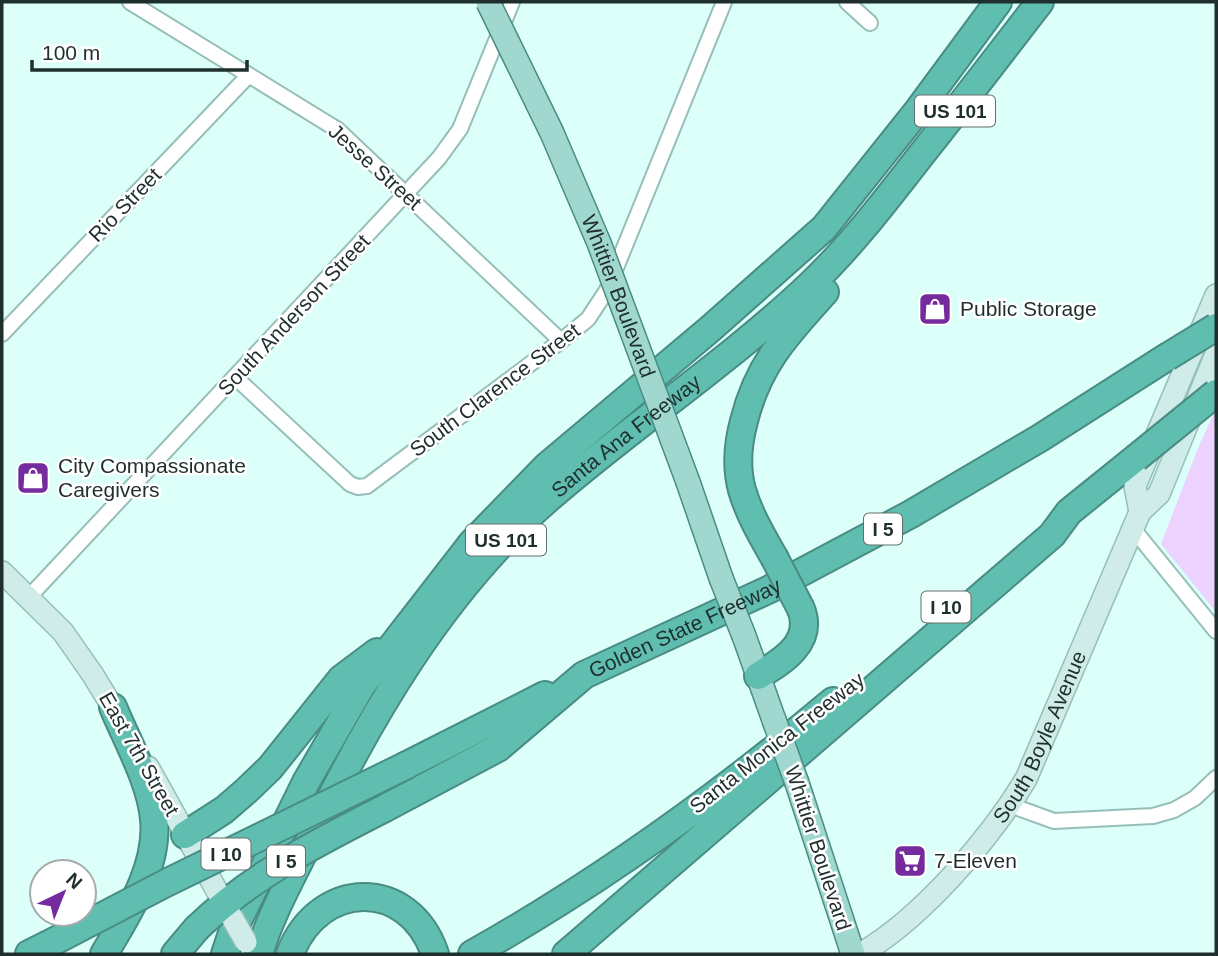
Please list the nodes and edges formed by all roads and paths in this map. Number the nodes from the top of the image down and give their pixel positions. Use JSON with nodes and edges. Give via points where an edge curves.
{"nodes":[{"id":1,"x":130,"y":2,"type":"edge"},
{"id":2,"x":488,"y":2,"type":"edge"},
{"id":3,"x":512,"y":2,"type":"edge"},
{"id":4,"x":724,"y":2,"type":"edge"},
{"id":5,"x":847,"y":2,"type":"edge"},
{"id":6,"x":998,"y":2,"type":"edge"},
{"id":7,"x":1041,"y":2,"type":"edge"},
{"id":8,"x":870,"y":23,"type":"dead end"},
{"id":9,"x":248,"y":76,"type":"junction"},
{"id":10,"x":407,"y":194,"type":"junction"},
{"id":11,"x":870,"y":220,"type":"junction"},
{"id":12,"x":1216,"y":295,"type":"edge"},
{"id":13,"x":1216,"y":327,"type":"edge"},
{"id":14,"x":2,"y":334,"type":"edge"},
{"id":15,"x":561,"y":341,"type":"junction"},
{"id":16,"x":1216,"y":354,"type":"edge"},
{"id":17,"x":235,"y":377,"type":"junction"},
{"id":18,"x":1216,"y":393,"type":"edge"},
{"id":19,"x":1069,"y":512,"type":"junction"},
{"id":20,"x":1137,"y":521,"type":"junction"},
{"id":21,"x":2,"y":572,"type":"edge"},
{"id":22,"x":29,"y":597,"type":"junction"},
{"id":23,"x":1216,"y":631,"type":"edge"},
{"id":24,"x":403,"y":632,"type":"junction"},
{"id":25,"x":584,"y":676,"type":"junction"},
{"id":26,"x":758,"y":676,"type":"junction"},
{"id":27,"x":113,"y":707,"type":"junction"},
{"id":28,"x":1216,"y":778,"type":"edge"},
{"id":29,"x":1010,"y":805,"type":"junction"},
{"id":30,"x":185,"y":835,"type":"junction"},
{"id":31,"x":38,"y":949,"type":"edge"},
{"id":32,"x":478,"y":951,"type":"edge"},
{"id":33,"x":248,"y":952,"type":"edge"},
{"id":34,"x":104,"y":954,"type":"edge"},
{"id":35,"x":175,"y":954,"type":"edge"},
{"id":36,"x":290,"y":954,"type":"edge"},
{"id":37,"x":435,"y":954,"type":"edge"},
{"id":38,"x":566,"y":954,"type":"edge"},
{"id":39,"x":853,"y":954,"type":"edge"},
{"id":40,"x":860,"y":954,"type":"edge"}],
"edges":[{"from":1,"to":9,"type":"street","name":"Jesse Street"},
{"from":2,"to":26,"type":"main road","name":"Whittier Boulevard","bridge":true,"via":[[599,243]]},
{"from":3,"to":10,"type":"street","name":"South Anderson Street","via":[[460,129]]},
{"from":4,"to":15,"type":"street","name":"South Clarence Street","via":[[607,290],[588,319]]},
{"from":5,"to":8,"type":"street"},
{"from":6,"to":24,"type":"highway","name":"Santa Ana Freeway","number":"US 101","via":[[824,228],[547,466],[472,543]]},
{"from":7,"to":11,"type":"highway","name":"Santa Ana Freeway","number":"US 101"},
{"from":9,"to":10,"type":"street","name":"Jesse Street","via":[[338,130]]},
{"from":9,"to":14,"type":"street","name":"Rio Street"},
{"from":10,"to":15,"type":"street","name":"Jesse Street"},
{"from":10,"to":17,"type":"street","name":"South Anderson Street"},
{"from":11,"to":26,"type":"highway","bridge":true,"via":[[856,258],[780,343],[761,372],[740,435],[739,473],[749,508],[805,624],[802,638],[784,659]]},
{"from":11,"to":33,"type":"highway","name":"Santa Ana Freeway","number":"US 101","via":[[760,331],[548,499],[480,569],[379,709],[265,934]]},
{"from":12,"to":20,"type":"main road","name":"South Boyle Avenue","via":[[1135,486]]},
{"from":13,"to":25,"type":"highway","name":"Golden State Freeway","number":"I 5","bridge":true,"via":[[911,514],[770,589]]},
{"from":15,"to":17,"type":"street","name":"South Clarence Street","via":[[367,486],[358,487]]},
{"from":16,"to":20,"type":"main road","name":"South Boyle Avenue","via":[[1159,494]]},
{"from":17,"to":22,"type":"street","name":"South Anderson Street"},
{"from":18,"to":19,"type":"highway","bridge":true},
{"from":19,"to":32,"type":"highway","name":"Santa Monica Freeway","number":"I 10","via":[[1044,526],[827,706],[657,836]]},
{"from":19,"to":38,"type":"highway","via":[[1052,535]]},
{"from":20,"to":23,"type":"street"},
{"from":20,"to":29,"type":"main road","name":"South Boyle Avenue","via":[[1026,779]]},
{"from":21,"to":22,"type":"main road","name":"East 7th Street"},
{"from":22,"to":27,"type":"main road","name":"East 7th Street","via":[[78,652]]},
{"from":24,"to":30,"type":"highway","via":[[341,679],[246,791]]},
{"from":24,"to":33,"type":"highway","name":"Santa Ana Freeway","number":"US 101","via":[[362,685],[306,782],[232,933]]},
{"from":25,"to":31,"type":"highway","number":"I 10","bridge":true},
{"from":25,"to":35,"type":"highway","name":"Golden State Freeway","number":"I 5","bridge":true,"via":[[498,748],[283,862],[244,888]]},
{"from":26,"to":39,"type":"main road","name":"Whittier Boulevard","bridge":true},
{"from":27,"to":30,"type":"main road","name":"East 7th Street"},
{"from":27,"to":34,"type":"highway","via":[[155,818],[148,866]]},
{"from":28,"to":29,"type":"street","via":[[1195,798],[1153,816],[1054,821]]},
{"from":29,"to":40,"type":"main road","name":"South Boyle Avenue","via":[[922,906],[880,943]]},
{"from":30,"to":33,"type":"main road","name":"East 7th Street","bridge":true},
{"from":36,"to":37,"type":"highway","via":[[311,918],[326,906],[363,897],[382,900],[413,917],[424,928]]}]}
